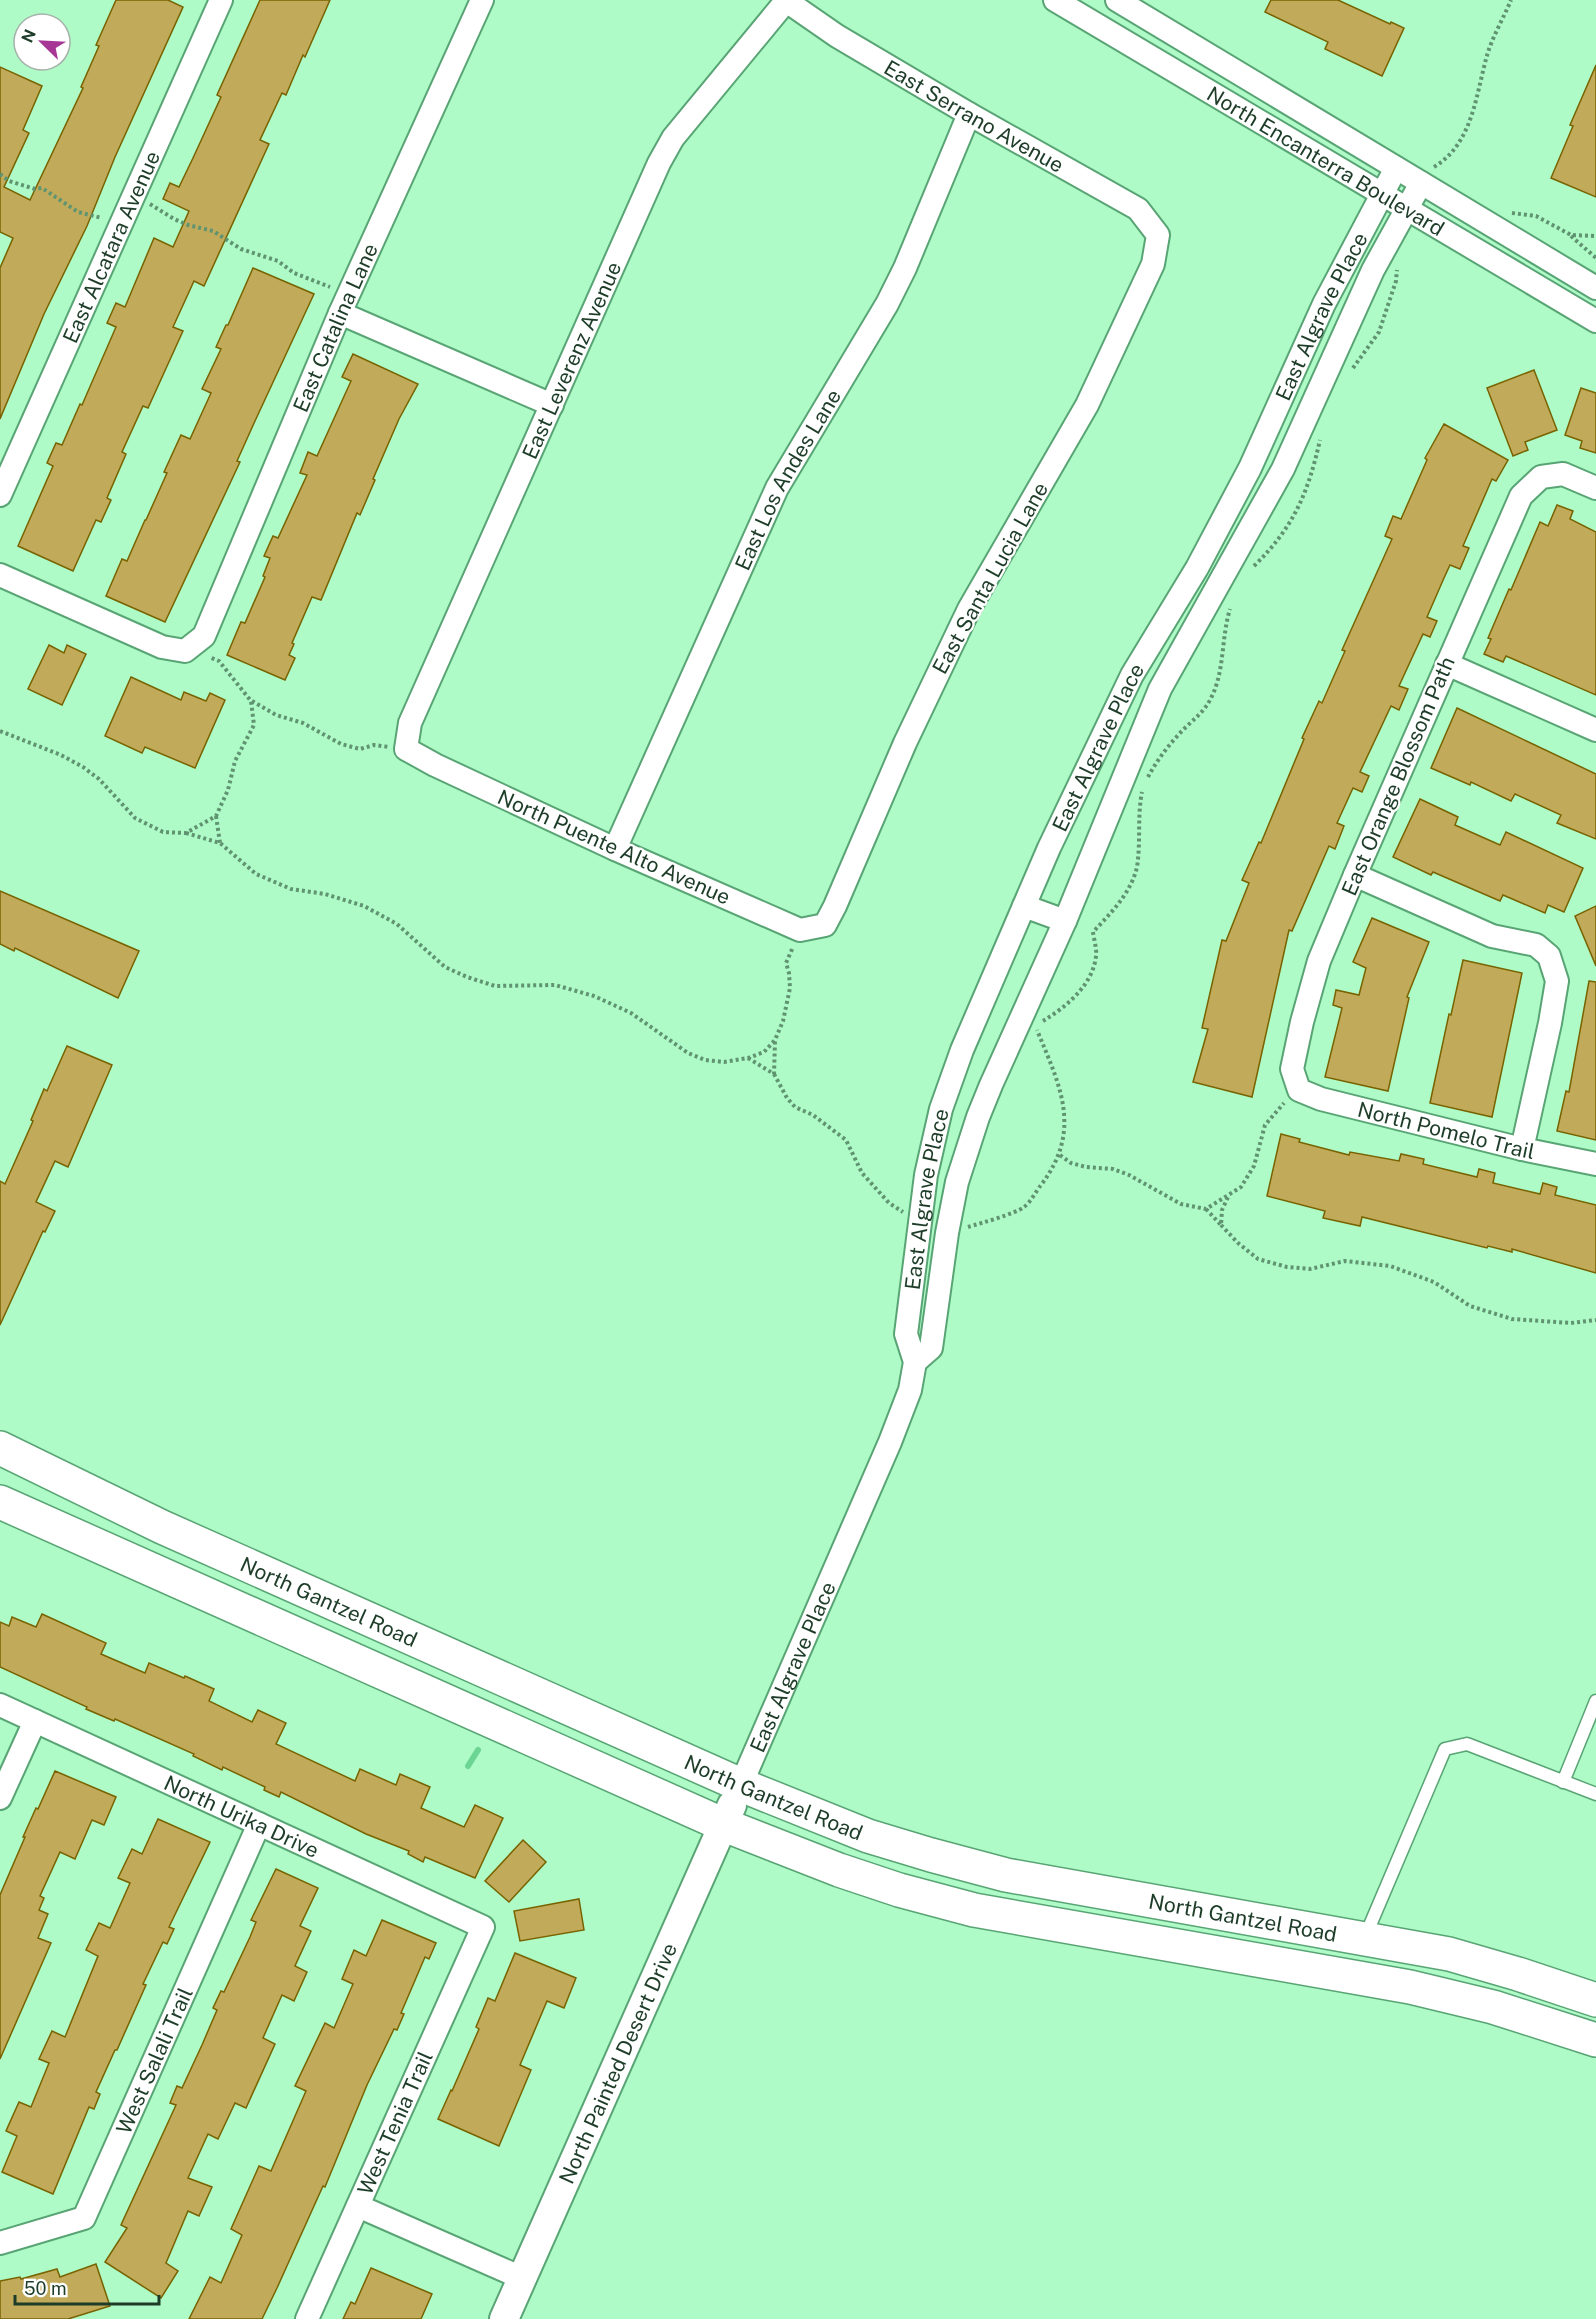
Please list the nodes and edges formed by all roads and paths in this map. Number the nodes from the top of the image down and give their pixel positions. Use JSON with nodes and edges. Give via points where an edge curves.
{"nodes":[{"id":1,"x":220,"y":0,"type":"edge"},
{"id":2,"x":482,"y":0,"type":"edge"},
{"id":3,"x":786,"y":0,"type":"edge"},
{"id":4,"x":1117,"y":0,"type":"edge"},
{"id":5,"x":1511,"y":0,"type":"edge"},
{"id":6,"x":1064,"y":2,"type":"edge"},
{"id":7,"x":969,"y":114,"type":"junction"},
{"id":8,"x":1396,"y":168,"type":"junction"},
{"id":9,"x":0,"y":174,"type":"edge"},
{"id":10,"x":1421,"y":183,"type":"junction"},
{"id":11,"x":134,"y":194,"type":"junction"},
{"id":12,"x":1382,"y":195,"type":"junction"},
{"id":13,"x":1406,"y":208,"type":"junction"},
{"id":14,"x":1484,"y":220,"type":"junction"},
{"id":15,"x":120,"y":226,"type":"junction"},
{"id":16,"x":1158,"y":235,"type":"joint"},
{"id":17,"x":1571,"y":235,"type":"junction"},
{"id":18,"x":1596,"y":236,"type":"edge"},
{"id":19,"x":1596,"y":258,"type":"edge"},
{"id":20,"x":1596,"y":288,"type":"edge"},
{"id":21,"x":344,"y":304,"type":"junction"},
{"id":22,"x":1596,"y":321,"type":"edge"},
{"id":23,"x":552,"y":405,"type":"junction"},
{"id":24,"x":1596,"y":488,"type":"edge"},
{"id":25,"x":0,"y":495,"type":"edge"},
{"id":26,"x":0,"y":575,"type":"edge"},
{"id":27,"x":185,"y":651,"type":"junction"},
{"id":28,"x":1447,"y":664,"type":"junction"},
{"id":29,"x":251,"y":700,"type":"junction"},
{"id":30,"x":1596,"y":730,"type":"edge"},
{"id":31,"x":0,"y":731,"type":"edge"},
{"id":32,"x":406,"y":749,"type":"junction"},
{"id":33,"x":216,"y":816,"type":"junction"},
{"id":34,"x":186,"y":833,"type":"junction"},
{"id":35,"x":220,"y":843,"type":"junction"},
{"id":36,"x":615,"y":849,"type":"junction"},
{"id":37,"x":1355,"y":875,"type":"junction"},
{"id":38,"x":1024,"y":906,"type":"junction"},
{"id":39,"x":1065,"y":921,"type":"junction"},
{"id":40,"x":800,"y":930,"type":"junction"},
{"id":41,"x":775,"y":1040,"type":"junction"},
{"id":42,"x":748,"y":1058,"type":"junction"},
{"id":43,"x":1299,"y":1089,"type":"junction"},
{"id":44,"x":1522,"y":1149,"type":"junction"},
{"id":45,"x":1060,"y":1155,"type":"dead end"},
{"id":46,"x":1596,"y":1164,"type":"edge"},
{"id":47,"x":1230,"y":1194,"type":"junction"},
{"id":48,"x":1206,"y":1209,"type":"junction"},
{"id":49,"x":1221,"y":1225,"type":"junction"},
{"id":50,"x":1596,"y":1320,"type":"edge"},
{"id":51,"x":915,"y":1362,"type":"junction"},
{"id":52,"x":0,"y":1448,"type":"edge"},
{"id":53,"x":0,"y":1502,"type":"edge"},
{"id":54,"x":1596,"y":1701,"type":"edge"},
{"id":55,"x":0,"y":1705,"type":"edge"},
{"id":56,"x":35,"y":1721,"type":"junction"},
{"id":57,"x":1563,"y":1782,"type":"junction"},
{"id":58,"x":1596,"y":1794,"type":"edge"},
{"id":59,"x":0,"y":1798,"type":"edge"},
{"id":60,"x":732,"y":1805,"type":"junction"},
{"id":61,"x":259,"y":1824,"type":"junction"},
{"id":62,"x":483,"y":1927,"type":"joint"},
{"id":63,"x":1365,"y":1938,"type":"junction"},
{"id":64,"x":1596,"y":2000,"type":"edge"},
{"id":65,"x":1596,"y":2040,"type":"edge"},
{"id":66,"x":358,"y":2206,"type":"junction"},
{"id":67,"x":0,"y":2243,"type":"edge"},
{"id":68,"x":522,"y":2278,"type":"junction"},
{"id":69,"x":307,"y":2319,"type":"edge"},
{"id":70,"x":504,"y":2319,"type":"edge"}],
"edges":[{"from":1,"to":11,"type":"street","name":"East Alcatara Avenue"},
{"from":2,"to":21,"type":"street","name":"East Catalina Lane"},
{"from":3,"to":7,"type":"street","name":"East Serrano Avenue","via":[[837,36]]},
{"from":3,"to":23,"type":"street","name":"East Leverenz Avenue","via":[[673,138]]},
{"from":4,"to":8,"type":"street","name":"North Encanterra Boulevard"},
{"from":5,"to":10,"type":"path","via":[[1489,48],[1461,142],[1425,172]]},
{"from":6,"to":12,"type":"street","name":"North Encanterra Boulevard"},
{"from":7,"to":16,"type":"street","name":"East Serrano Avenue","via":[[1138,209]]},
{"from":7,"to":36,"type":"street","name":"East Los Andes Lane","via":[[892,295],[777,488]]},
{"from":8,"to":10,"type":"street","name":"North Encanterra Boulevard"},
{"from":8,"to":12,"type":"street","name":"East Algrave Place"},
{"from":9,"to":15,"type":"path","via":[[9,181],[42,188],[78,212]]},
{"from":10,"to":13,"type":"street","name":"East Algrave Place"},
{"from":10,"to":14,"type":"street","name":"North Encanterra Boulevard"},
{"from":11,"to":15,"type":"street","name":"East Alcatara Avenue"},
{"from":11,"to":21,"type":"path","via":[[174,219],[213,231],[241,249],[278,261]]},
{"from":12,"to":13,"type":"street","name":"North Encanterra Boulevard"},
{"from":12,"to":38,"type":"street","name":"East Algrave Place","via":[[1324,304],[1250,468],[1197,568],[1132,675]]},
{"from":13,"to":22,"type":"street","name":"North Encanterra Boulevard"},
{"from":13,"to":39,"type":"street","name":"East Algrave Place","via":[[1373,270],[1283,469],[1160,690]]},
{"from":14,"to":17,"type":"path","via":[[1491,212],[1536,216]]},
{"from":14,"to":20,"type":"street","name":"North Encanterra Boulevard"},
{"from":15,"to":25,"type":"street","name":"East Alcatara Avenue"},
{"from":16,"to":40,"type":"street","name":"East Santa Lucia Lane","via":[[1153,264],[1087,405],[969,609],[905,742],[835,906],[825,925]]},
{"from":17,"to":18,"type":"path"},
{"from":17,"to":19,"type":"path"},
{"from":21,"to":23,"type":"street"},
{"from":21,"to":27,"type":"street","name":"East Catalina Lane","via":[[204,636]]},
{"from":23,"to":32,"type":"street","name":"East Leverenz Avenue","via":[[410,723]]},
{"from":24,"to":28,"type":"street","name":"East Orange Blossom Path","via":[[1563,474],[1541,477],[1521,496]]},
{"from":26,"to":27,"type":"street","via":[[162,647]]},
{"from":27,"to":29,"type":"path","via":[[219,661]]},
{"from":28,"to":30,"type":"street"},
{"from":28,"to":37,"type":"street","name":"East Orange Blossom Path"},
{"from":29,"to":32,"type":"path","via":[[341,744],[360,749],[374,745]]},
{"from":29,"to":33,"type":"path","via":[[254,725],[235,761]]},
{"from":31,"to":34,"type":"path","via":[[83,767],[135,818],[163,832]]},
{"from":32,"to":36,"type":"street","name":"North Puente Alto Avenue"},
{"from":33,"to":34,"type":"path"},
{"from":33,"to":35,"type":"path"},
{"from":34,"to":35,"type":"path"},
{"from":35,"to":42,"type":"path","via":[[256,873],[291,889],[364,906],[397,924],[445,967],[467,977],[495,986],[555,985],[594,996],[631,1013],[688,1053],[724,1062]]},
{"from":36,"to":40,"type":"street","name":"North Puente Alto Avenue"},
{"from":37,"to":43,"type":"street","name":"East Orange Blossom Path","via":[[1319,961],[1302,1022],[1292,1070]]},
{"from":37,"to":44,"type":"street","via":[[1492,936],[1536,945],[1549,956],[1557,981]]},
{"from":38,"to":39,"type":"street"},
{"from":38,"to":51,"type":"street","name":"East Algrave Place","via":[[962,1050],[934,1133],[906,1334]]},
{"from":39,"to":51,"type":"street","name":"East Algrave Place","via":[[972,1135],[951,1211],[931,1348]]},
{"from":40,"to":41,"type":"path","via":[[786,963],[790,988]]},
{"from":41,"to":42,"type":"path","via":[[764,1052]]},
{"from":41,"to":42,"type":"path","via":[[774,1074]]},
{"from":43,"to":44,"type":"street","name":"North Pomelo Trail","via":[[1321,1100]]},
{"from":43,"to":47,"type":"path","via":[[1265,1125],[1254,1166],[1241,1187]]},
{"from":44,"to":46,"type":"street","name":"North Pomelo Trail"},
{"from":45,"to":48,"type":"path","via":[[1086,1167],[1113,1169],[1181,1204]]},
{"from":47,"to":48,"type":"path"},
{"from":47,"to":49,"type":"path","via":[[1222,1210]]},
{"from":48,"to":49,"type":"path"},
{"from":49,"to":50,"type":"path","via":[[1258,1258],[1287,1267],[1310,1269],[1345,1261],[1390,1266],[1434,1282],[1470,1306],[1512,1319],[1571,1323]]},
{"from":51,"to":60,"type":"street","name":"East Algrave Place","via":[[910,1390],[890,1442]]},
{"from":52,"to":60,"type":"main road","name":"North Gantzel Road"},
{"from":53,"to":60,"type":"main road","name":"North Gantzel Road"},
{"from":54,"to":57,"type":"lane"},
{"from":55,"to":56,"type":"street","name":"North Urika Drive"},
{"from":56,"to":59,"type":"street"},
{"from":56,"to":61,"type":"street","name":"North Urika Drive"},
{"from":57,"to":58,"type":"lane"},
{"from":57,"to":63,"type":"lane","via":[[1467,1744],[1445,1749]]},
{"from":60,"to":63,"type":"main road","name":"North Gantzel Road","via":[[868,1836],[1006,1875]]},
{"from":60,"to":65,"type":"main road","name":"North Gantzel Road","via":[[839,1870],[947,1904],[1410,1987],[1493,2007]]},
{"from":60,"to":68,"type":"street","name":"North Painted Desert Drive"},
{"from":61,"to":62,"type":"street","name":"North Urika Drive"},
{"from":61,"to":67,"type":"street","name":"West Salali Trail","via":[[84,2218]]},
{"from":62,"to":66,"type":"street","name":"West Tenia Trail"},
{"from":63,"to":64,"type":"main road","name":"North Gantzel Road","via":[[1449,1954]]},
{"from":66,"to":68,"type":"street"},
{"from":66,"to":69,"type":"street","name":"West Tenia Trail"},
{"from":68,"to":70,"type":"street","name":"North Painted Desert Drive"}]}
